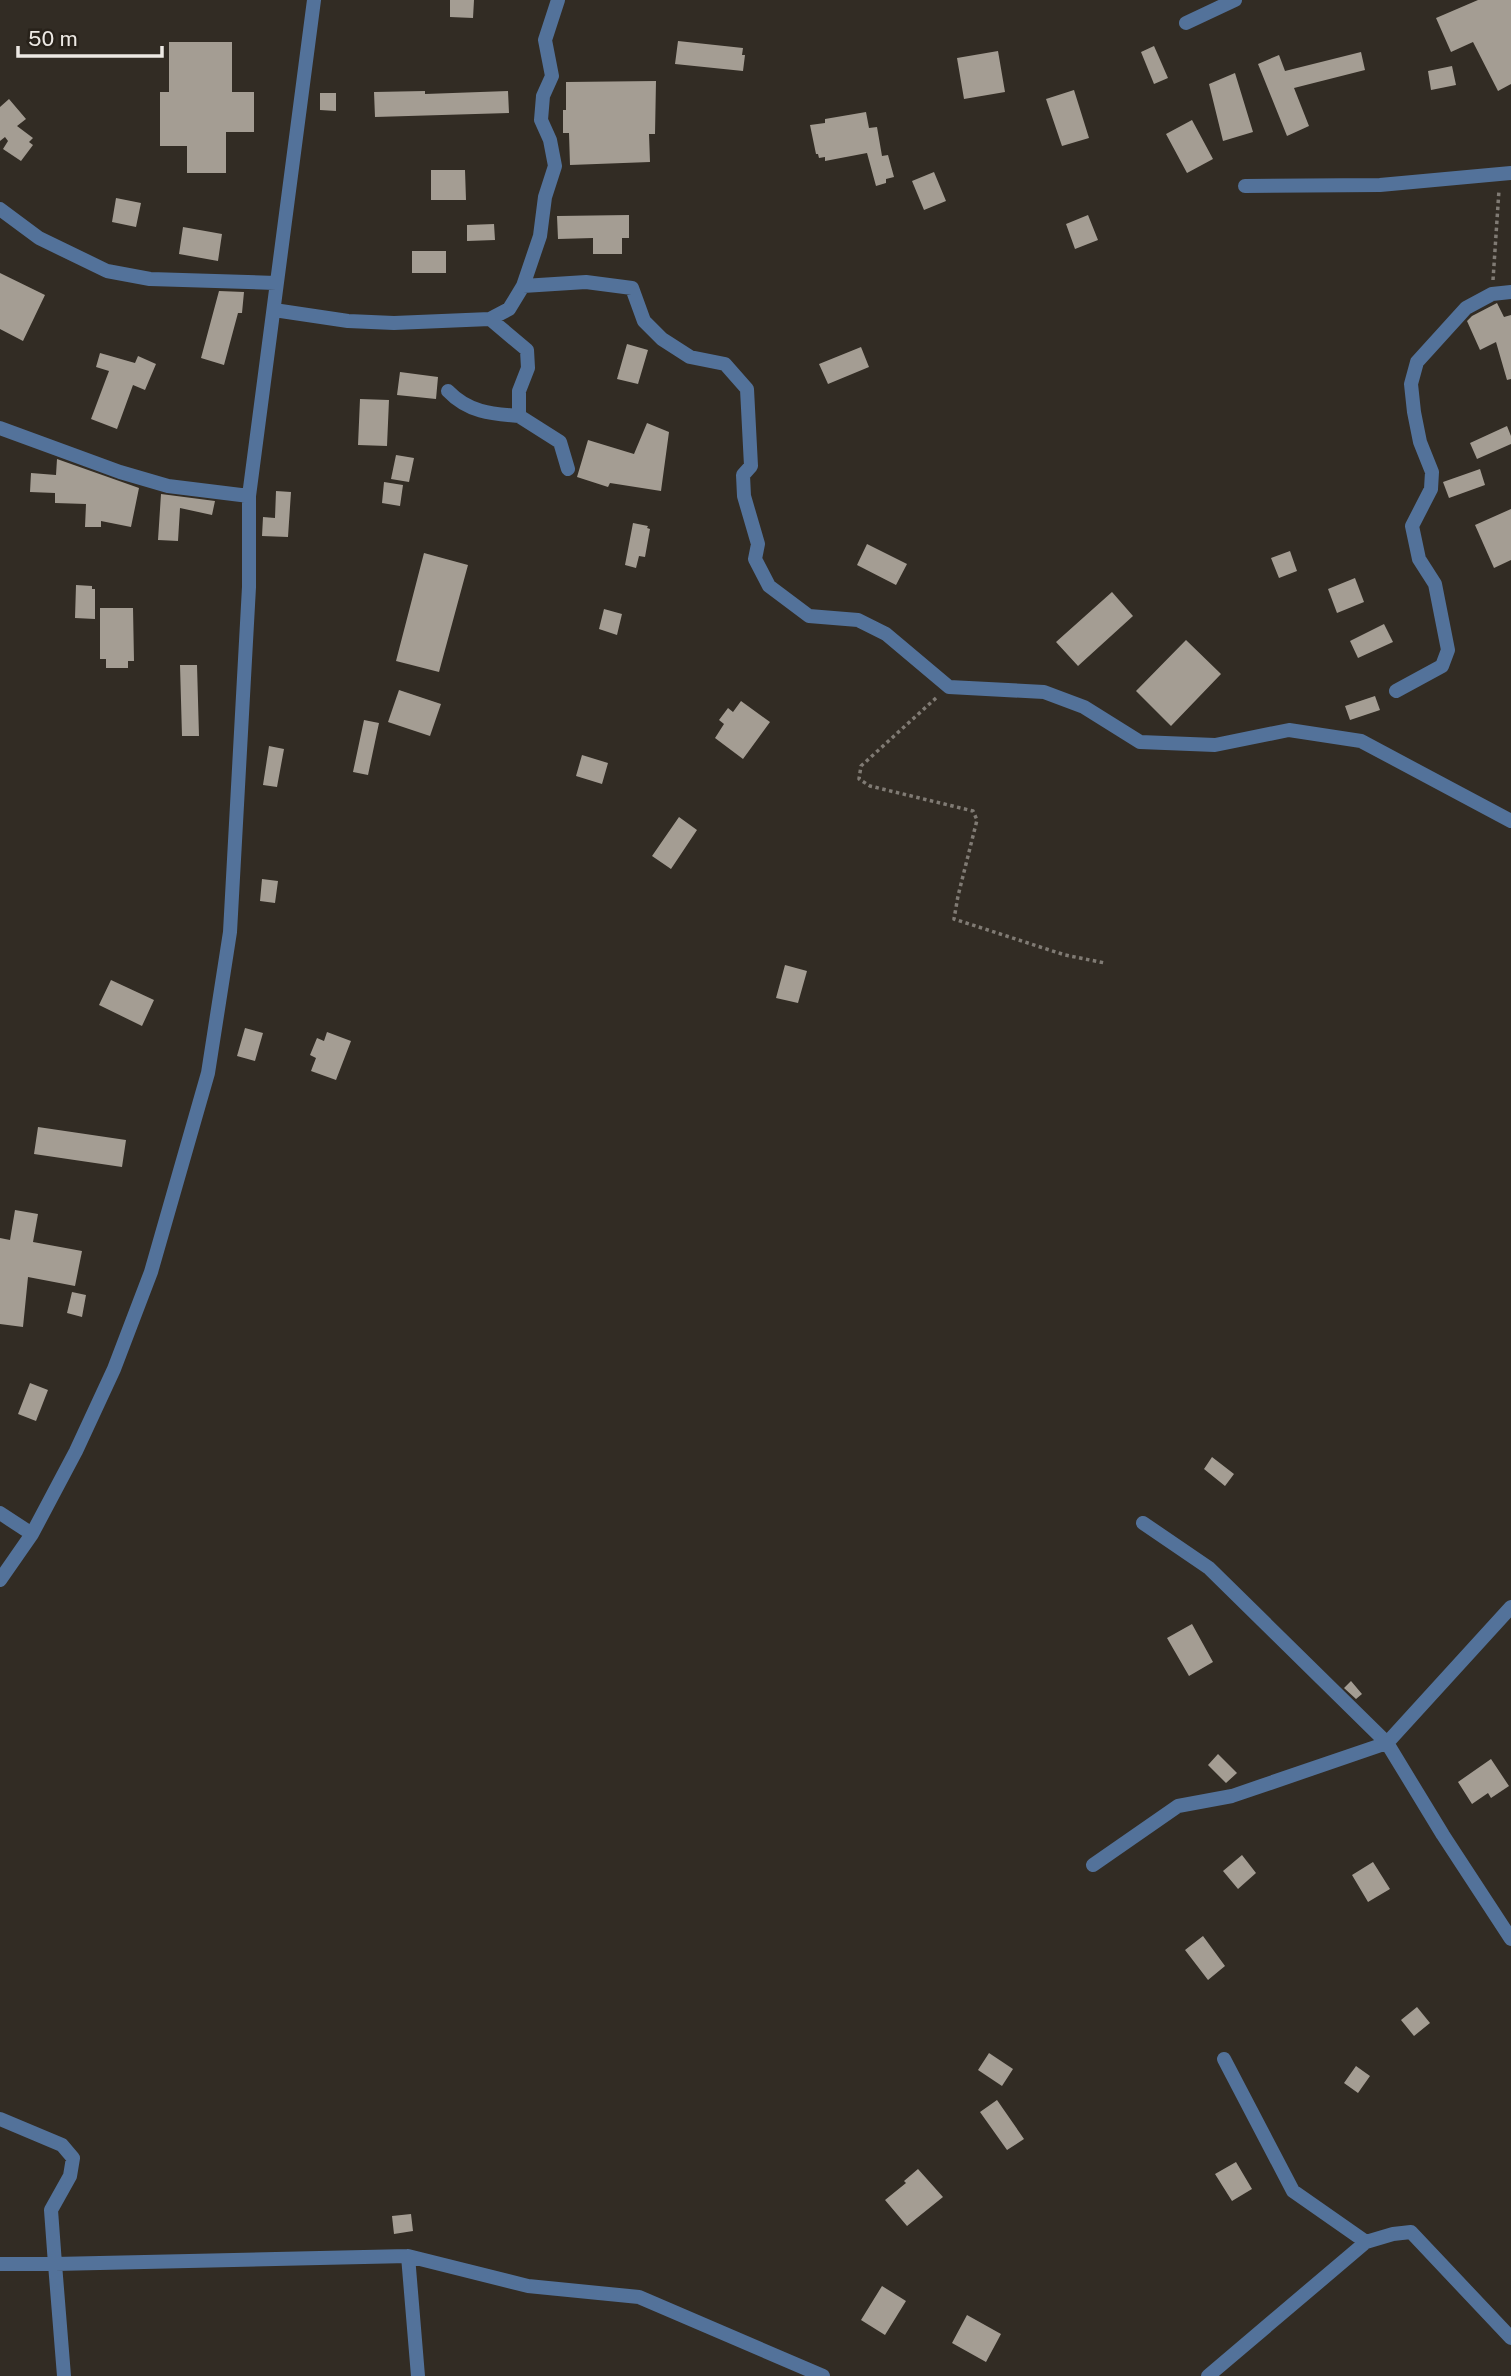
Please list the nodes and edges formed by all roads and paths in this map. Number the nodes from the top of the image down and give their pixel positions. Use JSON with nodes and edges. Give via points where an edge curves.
{"nodes":[{"id":1,"x":314,"y":0,"type":"edge"},
{"id":2,"x":558,"y":0,"type":"edge"},
{"id":3,"x":1235,"y":0,"type":"edge"},
{"id":4,"x":1186,"y":23,"type":"dead end"},
{"id":5,"x":1510,"y":174,"type":"edge"},
{"id":6,"x":1245,"y":187,"type":"dead end"},
{"id":7,"x":0,"y":209,"type":"edge"},
{"id":8,"x":276,"y":284,"type":"junction"},
{"id":9,"x":523,"y":286,"type":"junction"},
{"id":10,"x":1511,"y":292,"type":"edge"},
{"id":11,"x":1492,"y":294,"type":"junction"},
{"id":12,"x":274,"y":310,"type":"junction"},
{"id":13,"x":490,"y":319,"type":"junction"},
{"id":14,"x":448,"y":391,"type":"dead end"},
{"id":15,"x":519,"y":416,"type":"junction"},
{"id":16,"x":0,"y":428,"type":"edge"},
{"id":17,"x":568,"y":469,"type":"dead end"},
{"id":18,"x":249,"y":496,"type":"junction"},
{"id":19,"x":949,"y":687,"type":"junction"},
{"id":20,"x":1396,"y":691,"type":"dead end"},
{"id":21,"x":1511,"y":821,"type":"edge"},
{"id":22,"x":1105,"y":963,"type":"dead end"},
{"id":23,"x":0,"y":1513,"type":"edge"},
{"id":24,"x":1143,"y":1523,"type":"dead end"},
{"id":25,"x":32,"y":1534,"type":"junction"},
{"id":26,"x":0,"y":1580,"type":"edge"},
{"id":27,"x":1511,"y":1607,"type":"edge"},
{"id":28,"x":1387,"y":1743,"type":"junction"},
{"id":29,"x":1093,"y":1865,"type":"dead end"},
{"id":30,"x":1509,"y":1929,"type":"edge"},
{"id":31,"x":1224,"y":2059,"type":"dead end"},
{"id":32,"x":0,"y":2119,"type":"edge"},
{"id":33,"x":1366,"y":2242,"type":"junction"},
{"id":34,"x":408,"y":2256,"type":"junction"},
{"id":35,"x":0,"y":2264,"type":"edge"},
{"id":36,"x":55,"y":2264,"type":"junction"},
{"id":37,"x":1511,"y":2338,"type":"edge"},
{"id":38,"x":64,"y":2376,"type":"edge"},
{"id":39,"x":418,"y":2376,"type":"edge"},
{"id":40,"x":823,"y":2376,"type":"edge"},
{"id":41,"x":1208,"y":2376,"type":"edge"}],
"edges":[{"from":1,"to":8,"type":"street"},
{"from":2,"to":9,"type":"street","via":[[545,40],[552,76],[543,96],[541,120],[555,166],[540,236]]},
{"from":3,"to":4,"type":"street"},
{"from":5,"to":6,"type":"street","via":[[1380,185]]},
{"from":5,"to":11,"type":"path","via":[[1497,193]]},
{"from":7,"to":8,"type":"street","via":[[39,238],[107,271],[150,279]]},
{"from":8,"to":12,"type":"street"},
{"from":9,"to":13,"type":"street","via":[[509,309]]},
{"from":9,"to":19,"type":"street","via":[[586,282],[632,288],[644,321],[662,339],[690,356],[725,365],[747,389],[751,466],[743,475],[744,496],[758,544],[755,559],[769,586],[809,617],[858,620],[886,634]]},
{"from":10,"to":11,"type":"street"},
{"from":11,"to":20,"type":"street","via":[[1466,308],[1417,362],[1411,384],[1420,442],[1432,472],[1431,489],[1412,526],[1419,559],[1435,584],[1448,650],[1443,666]]},
{"from":12,"to":13,"type":"street","via":[[394,323]]},
{"from":12,"to":18,"type":"street"},
{"from":13,"to":15,"type":"street","via":[[527,349]]},
{"from":14,"to":15,"type":"street","via":[[458,402],[479,411]]},
{"from":15,"to":17,"type":"street","via":[[560,442]]},
{"from":16,"to":18,"type":"street","via":[[132,476]]},
{"from":18,"to":25,"type":"street","via":[[249,587],[230,932],[208,1073],[142,1297],[109,1381]]},
{"from":19,"to":21,"type":"street","via":[[1044,692],[1084,707],[1140,742],[1215,746],[1289,730],[1361,741]]},
{"from":19,"to":22,"type":"path","via":[[861,766],[859,779],[870,786],[973,811],[977,820],[954,919],[1065,955]]},
{"from":23,"to":25,"type":"street"},
{"from":24,"to":28,"type":"street","via":[[1209,1568]]},
{"from":25,"to":26,"type":"street"},
{"from":27,"to":28,"type":"street"},
{"from":28,"to":29,"type":"street","via":[[1233,1796],[1178,1805]]},
{"from":28,"to":30,"type":"street","via":[[1443,1835]]},
{"from":31,"to":33,"type":"street","via":[[1293,2191]]},
{"from":32,"to":36,"type":"street","via":[[62,2145],[73,2158],[51,2210]]},
{"from":33,"to":37,"type":"street","via":[[1411,2232]]},
{"from":33,"to":41,"type":"street"},
{"from":34,"to":36,"type":"street"},
{"from":34,"to":39,"type":"street"},
{"from":34,"to":40,"type":"street","via":[[528,2286],[639,2297]]},
{"from":35,"to":36,"type":"street"},
{"from":36,"to":38,"type":"street"}]}
